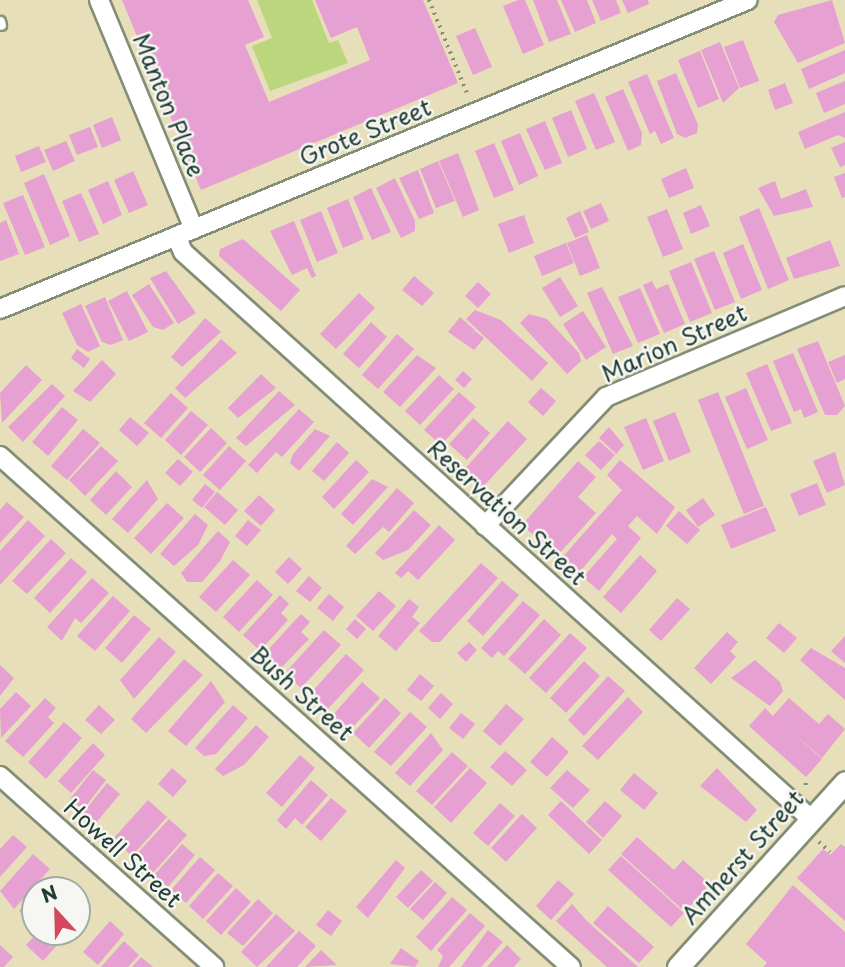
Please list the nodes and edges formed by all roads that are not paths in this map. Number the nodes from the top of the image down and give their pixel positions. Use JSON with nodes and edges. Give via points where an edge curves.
{"nodes":[{"id":1,"x":99,"y":0,"type":"edge"},
{"id":2,"x":748,"y":0,"type":"edge"},
{"id":3,"x":194,"y":229,"type":"junction"},
{"id":4,"x":177,"y":236,"type":"junction"},
{"id":5,"x":845,"y":296,"type":"edge"},
{"id":6,"x":0,"y":309,"type":"edge"},
{"id":7,"x":0,"y":456,"type":"edge"},
{"id":8,"x":485,"y":526,"type":"junction"},
{"id":9,"x":0,"y":776,"type":"edge"},
{"id":10,"x":845,"y":782,"type":"edge"},
{"id":11,"x":812,"y":820,"type":"junction"},
{"id":12,"x":214,"y":967,"type":"edge"},
{"id":13,"x":571,"y":967,"type":"edge"},
{"id":14,"x":678,"y":967,"type":"edge"}],
"edges":[{"from":1,"to":3,"type":"street","name":"Manton Place"},
{"from":2,"to":3,"type":"street","name":"Grote Street"},
{"from":3,"to":4,"type":"street","name":"Grote Street"},
{"from":4,"to":6,"type":"street","name":"Grote Street"},
{"from":4,"to":8,"type":"street","name":"Reservation Street","via":[[183,252]]},
{"from":5,"to":8,"type":"street","name":"Marion Street","via":[[606,397]]},
{"from":7,"to":13,"type":"street","name":"Bush Street"},
{"from":8,"to":11,"type":"street","name":"Reservation Street"},
{"from":9,"to":12,"type":"street","name":"Howell Street"},
{"from":10,"to":11,"type":"street","name":"Amherst Street"},
{"from":11,"to":14,"type":"street","name":"Amherst Street"}]}
